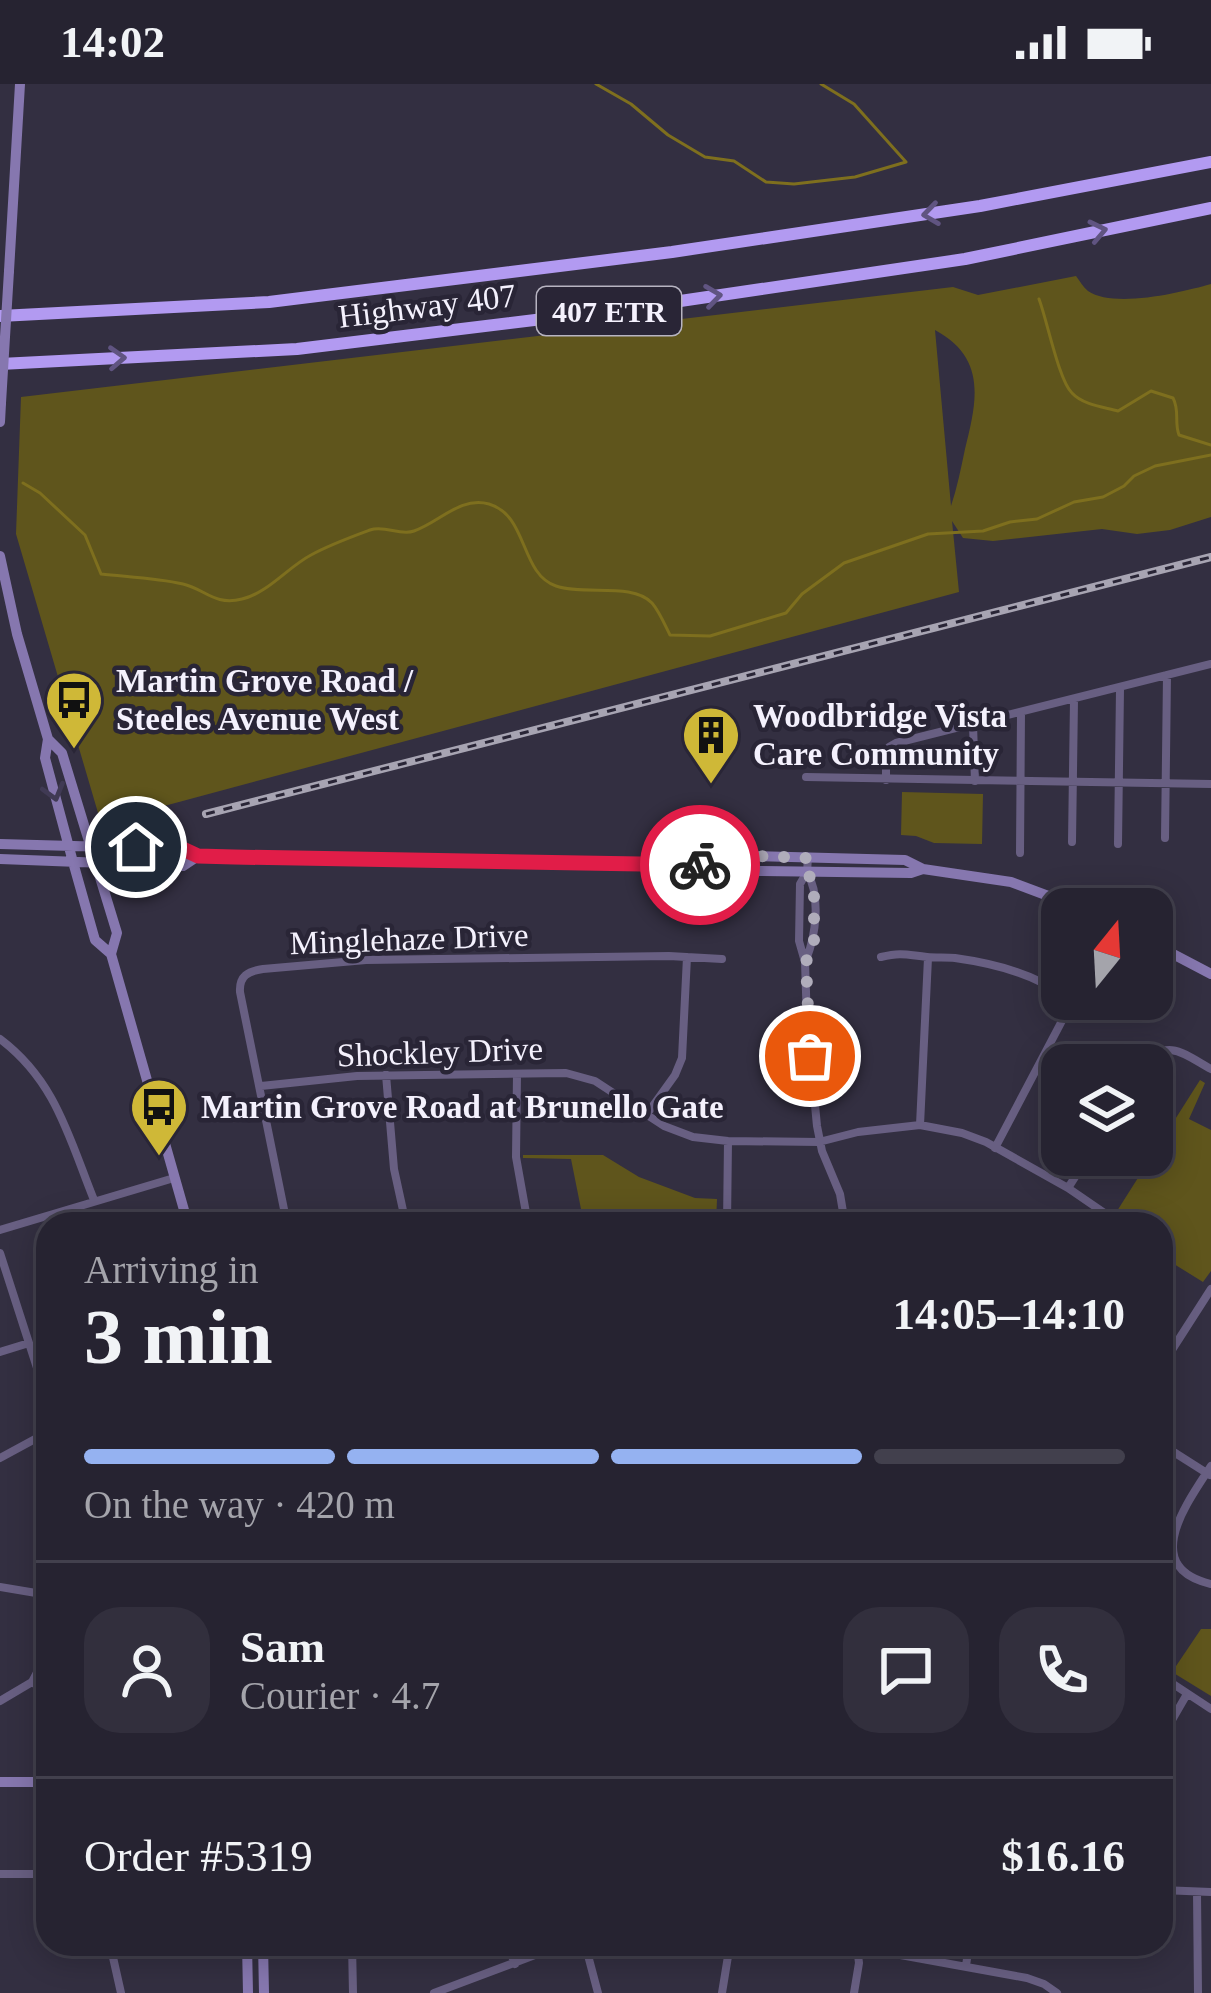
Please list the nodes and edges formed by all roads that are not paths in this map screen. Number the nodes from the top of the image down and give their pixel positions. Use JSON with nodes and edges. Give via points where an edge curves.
{"nodes":[{"id":1,"x":20,"y":84,"type":"edge"},
{"id":2,"x":1211,"y":162,"type":"edge"},
{"id":3,"x":1211,"y":208,"type":"edge"},
{"id":4,"x":0,"y":316,"type":"edge"},
{"id":5,"x":0,"y":364,"type":"edge"},
{"id":6,"x":1,"y":404,"type":"edge"},
{"id":7,"x":0,"y":422,"type":"edge"},
{"id":8,"x":0,"y":556,"type":"edge"},
{"id":9,"x":1211,"y":664,"type":"edge"},
{"id":10,"x":1167,"y":675,"type":"junction"},
{"id":11,"x":1120,"y":689,"type":"junction"},
{"id":12,"x":1074,"y":700,"type":"junction"},
{"id":13,"x":1021,"y":713,"type":"junction"},
{"id":14,"x":973,"y":725,"type":"junction"},
{"id":15,"x":48,"y":739,"type":"junction"},
{"id":16,"x":806,"y":777,"type":"dead end"},
{"id":17,"x":886,"y":780,"type":"junction"},
{"id":18,"x":974,"y":781,"type":"junction"},
{"id":19,"x":1021,"y":782,"type":"junction"},
{"id":20,"x":1072,"y":782,"type":"junction"},
{"id":21,"x":1118,"y":783,"type":"junction"},
{"id":22,"x":1166,"y":784,"type":"junction"},
{"id":23,"x":1211,"y":784,"type":"edge"},
{"id":24,"x":1165,"y":838,"type":"dead end"},
{"id":25,"x":1072,"y":842,"type":"dead end"},
{"id":26,"x":0,"y":844,"type":"edge"},
{"id":27,"x":1118,"y":844,"type":"dead end"},
{"id":28,"x":69,"y":845,"type":"junction"},
{"id":29,"x":92,"y":845,"type":"junction"},
{"id":30,"x":1020,"y":853,"type":"dead end"},
{"id":31,"x":198,"y":856,"type":"junction"},
{"id":32,"x":808,"y":858,"type":"junction"},
{"id":33,"x":0,"y":859,"type":"edge"},
{"id":34,"x":73,"y":862,"type":"junction"},
{"id":35,"x":97,"y":863,"type":"junction"},
{"id":36,"x":736,"y":866,"type":"junction"},
{"id":37,"x":923,"y":869,"type":"junction"},
{"id":38,"x":807,"y":872,"type":"junction"},
{"id":39,"x":1041,"y":891,"type":"edge"},
{"id":40,"x":111,"y":954,"type":"junction"},
{"id":41,"x":1173,"y":954,"type":"edge"},
{"id":42,"x":687,"y":957,"type":"junction"},
{"id":43,"x":881,"y":957,"type":"dead end"},
{"id":44,"x":928,"y":958,"type":"junction"},
{"id":45,"x":722,"y":959,"type":"dead end"},
{"id":46,"x":1211,"y":974,"type":"edge"},
{"id":47,"x":1041,"y":984,"type":"edge"},
{"id":48,"x":1062,"y":1020,"type":"edge"},
{"id":49,"x":0,"y":1039,"type":"edge"},
{"id":50,"x":1173,"y":1050,"type":"edge"},
{"id":51,"x":1211,"y":1069,"type":"edge"},
{"id":52,"x":517,"y":1074,"type":"junction"},
{"id":53,"x":386,"y":1075,"type":"junction"},
{"id":54,"x":261,"y":1086,"type":"junction"},
{"id":55,"x":647,"y":1114,"type":"junction"},
{"id":56,"x":920,"y":1125,"type":"junction"},
{"id":57,"x":728,"y":1141,"type":"junction"},
{"id":58,"x":819,"y":1142,"type":"junction"},
{"id":59,"x":995,"y":1148,"type":"junction"},
{"id":60,"x":1076,"y":1176,"type":"edge"},
{"id":61,"x":174,"y":1178,"type":"junction"},
{"id":62,"x":1068,"y":1188,"type":"junction"},
{"id":63,"x":94,"y":1200,"type":"junction"},
{"id":64,"x":56,"y":1212,"type":"edge"},
{"id":65,"x":184,"y":1212,"type":"edge"},
{"id":66,"x":285,"y":1212,"type":"edge"},
{"id":67,"x":403,"y":1212,"type":"edge"},
{"id":68,"x":526,"y":1212,"type":"edge"},
{"id":69,"x":727,"y":1212,"type":"edge"},
{"id":70,"x":843,"y":1212,"type":"edge"},
{"id":71,"x":1103,"y":1212,"type":"edge"},
{"id":72,"x":36,"y":1219,"type":"edge"},
{"id":73,"x":0,"y":1230,"type":"edge"},
{"id":74,"x":0,"y":1253,"type":"edge"},
{"id":75,"x":1211,"y":1289,"type":"edge"},
{"id":76,"x":1197,"y":1312,"type":"junction"},
{"id":77,"x":1211,"y":1321,"type":"edge"},
{"id":78,"x":29,"y":1342,"type":"junction"},
{"id":79,"x":1173,"y":1348,"type":"edge"},
{"id":80,"x":0,"y":1352,"type":"edge"},
{"id":81,"x":36,"y":1364,"type":"edge"},
{"id":82,"x":36,"y":1438,"type":"edge"},
{"id":83,"x":1173,"y":1451,"type":"edge"},
{"id":84,"x":0,"y":1458,"type":"edge"},
{"id":85,"x":1210,"y":1472,"type":"edge"},
{"id":86,"x":1173,"y":1540,"type":"edge"},
{"id":87,"x":1173,"y":1550,"type":"edge"},
{"id":88,"x":1211,"y":1584,"type":"edge"},
{"id":89,"x":0,"y":1587,"type":"edge"},
{"id":90,"x":36,"y":1593,"type":"edge"},
{"id":91,"x":36,"y":1674,"type":"edge"},
{"id":92,"x":32,"y":1682,"type":"junction"},
{"id":93,"x":1173,"y":1684,"type":"edge"},
{"id":94,"x":36,"y":1685,"type":"edge"},
{"id":95,"x":1187,"y":1694,"type":"junction"},
{"id":96,"x":0,"y":1701,"type":"edge"},
{"id":97,"x":1211,"y":1709,"type":"edge"},
{"id":98,"x":1173,"y":1718,"type":"edge"},
{"id":99,"x":0,"y":1781,"type":"edge"},
{"id":100,"x":36,"y":1782,"type":"edge"},
{"id":101,"x":0,"y":1874,"type":"edge"},
{"id":102,"x":36,"y":1874,"type":"edge"},
{"id":103,"x":1173,"y":1891,"type":"edge"},
{"id":104,"x":1197,"y":1892,"type":"junction"},
{"id":105,"x":1211,"y":1892,"type":"edge"},
{"id":106,"x":113,"y":1956,"type":"edge"},
{"id":107,"x":247,"y":1956,"type":"edge"},
{"id":108,"x":263,"y":1956,"type":"edge"},
{"id":109,"x":352,"y":1956,"type":"edge"},
{"id":110,"x":512,"y":1956,"type":"edge"},
{"id":111,"x":535,"y":1956,"type":"edge"},
{"id":112,"x":588,"y":1956,"type":"edge"},
{"id":113,"x":728,"y":1956,"type":"edge"},
{"id":114,"x":858,"y":1956,"type":"edge"},
{"id":115,"x":912,"y":1956,"type":"edge"},
{"id":116,"x":967,"y":1956,"type":"edge"},
{"id":117,"x":515,"y":1964,"type":"junction"},
{"id":118,"x":966,"y":1966,"type":"junction"},
{"id":119,"x":460,"y":1989,"type":"edge"},
{"id":120,"x":121,"y":1993,"type":"edge"},
{"id":121,"x":248,"y":1993,"type":"edge"},
{"id":122,"x":264,"y":1993,"type":"edge"},
{"id":123,"x":353,"y":1993,"type":"edge"},
{"id":124,"x":434,"y":1993,"type":"edge"},
{"id":125,"x":598,"y":1993,"type":"edge"},
{"id":126,"x":722,"y":1993,"type":"edge"},
{"id":127,"x":854,"y":1993,"type":"edge"},
{"id":128,"x":1057,"y":1993,"type":"edge"},
{"id":129,"x":1198,"y":1993,"type":"edge"}],
"edges":[{"from":1,"to":6,"type":"main road","bridge":true},
{"from":2,"to":4,"type":"highway","name":"Highway 407","number":"407 ETR","one_way":true,"via":[[980,206],[577,264],[269,302]]},
{"from":5,"to":3,"type":"highway","name":"Highway 407","number":"407 ETR","one_way":true,"via":[[297,349],[633,308],[964,259]]},
{"from":6,"to":7,"type":"main road"},
{"from":8,"to":15,"type":"main road"},
{"from":9,"to":10,"type":"street"},
{"from":10,"to":11,"type":"street"},
{"from":10,"to":22,"type":"street"},
{"from":11,"to":12,"type":"street"},
{"from":11,"to":21,"type":"street"},
{"from":12,"to":13,"type":"street"},
{"from":12,"to":20,"type":"street"},
{"from":13,"to":14,"type":"street"},
{"from":13,"to":19,"type":"street"},
{"from":14,"to":17,"type":"street","via":[[890,747]]},
{"from":14,"to":18,"type":"street"},
{"from":15,"to":28,"type":"main road","one_way":true,"via":[[45,758]]},
{"from":15,"to":29,"type":"main road","via":[[62,753]]},
{"from":16,"to":17,"type":"street"},
{"from":17,"to":18,"type":"street"},
{"from":18,"to":19,"type":"street"},
{"from":19,"to":20,"type":"street"},
{"from":19,"to":30,"type":"street"},
{"from":20,"to":21,"type":"street"},
{"from":20,"to":25,"type":"street"},
{"from":21,"to":22,"type":"street"},
{"from":21,"to":27,"type":"street"},
{"from":22,"to":23,"type":"street"},
{"from":22,"to":24,"type":"street"},
{"from":26,"to":28,"type":"main road"},
{"from":28,"to":29,"type":"main road"},
{"from":28,"to":34,"type":"main road"},
{"from":29,"to":31,"type":"main road"},
{"from":29,"to":35,"type":"main road"},
{"from":31,"to":35,"type":"main road","via":[[183,866]]},
{"from":31,"to":36,"type":"main road"},
{"from":32,"to":36,"type":"main road","via":[[756,856]]},
{"from":32,"to":37,"type":"main road","via":[[905,860]]},
{"from":32,"to":38,"type":"street"},
{"from":33,"to":34,"type":"main road"},
{"from":34,"to":35,"type":"main road"},
{"from":34,"to":40,"type":"main road","via":[[95,940]]},
{"from":35,"to":40,"type":"main road","via":[[117,933]]},
{"from":36,"to":38,"type":"main road"},
{"from":37,"to":38,"type":"main road"},
{"from":37,"to":39,"type":"main road"},
{"from":38,"to":58,"type":"street","via":[[814,884],[807,1022]]},
{"from":40,"to":61,"type":"main road"},
{"from":41,"to":46,"type":"main road"},
{"from":42,"to":45,"type":"street","name":"Minglehaze Drive"},
{"from":42,"to":54,"type":"street","name":"Minglehaze Drive","via":[[366,960],[254,970],[240,992]]},
{"from":42,"to":55,"type":"street","via":[[682,1058]]},
{"from":43,"to":44,"type":"street"},
{"from":44,"to":47,"type":"street","via":[[995,966]]},
{"from":44,"to":56,"type":"street"},
{"from":48,"to":59,"type":"street"},
{"from":49,"to":63,"type":"street","via":[[43,1082]]},
{"from":50,"to":51,"type":"street"},
{"from":52,"to":53,"type":"street","name":"Shockley Drive"},
{"from":52,"to":55,"type":"street","name":"Shockley Drive","via":[[578,1075]]},
{"from":52,"to":68,"type":"street","via":[[516,1157]]},
{"from":53,"to":54,"type":"street","name":"Shockley Drive"},
{"from":53,"to":67,"type":"street"},
{"from":54,"to":66,"type":"street","name":"Minglehaze Drive"},
{"from":55,"to":57,"type":"street","name":"Shockley Drive","via":[[679,1133]]},
{"from":56,"to":58,"type":"street","name":"Shockley Drive"},
{"from":56,"to":59,"type":"street"},
{"from":57,"to":58,"type":"street","name":"Shockley Drive"},
{"from":57,"to":69,"type":"street"},
{"from":58,"to":70,"type":"street"},
{"from":59,"to":62,"type":"street"},
{"from":60,"to":62,"type":"street"},
{"from":61,"to":63,"type":"street"},
{"from":61,"to":65,"type":"main road"},
{"from":62,"to":71,"type":"street"},
{"from":63,"to":64,"type":"street"},
{"from":72,"to":73,"type":"street"},
{"from":74,"to":78,"type":"street"},
{"from":75,"to":76,"type":"street"},
{"from":76,"to":77,"type":"street"},
{"from":76,"to":79,"type":"street"},
{"from":78,"to":80,"type":"street"},
{"from":78,"to":81,"type":"street"},
{"from":82,"to":84,"type":"street"},
{"from":83,"to":85,"type":"street"},
{"from":85,"to":86,"type":"street"},
{"from":87,"to":88,"type":"street","via":[[1184,1570]]},
{"from":89,"to":90,"type":"street"},
{"from":91,"to":92,"type":"street"},
{"from":92,"to":94,"type":"street"},
{"from":92,"to":96,"type":"street"},
{"from":93,"to":95,"type":"street"},
{"from":95,"to":97,"type":"street"},
{"from":95,"to":98,"type":"street"},
{"from":99,"to":100,"type":"main road"},
{"from":101,"to":102,"type":"street"},
{"from":103,"to":104,"type":"street"},
{"from":104,"to":105,"type":"street"},
{"from":104,"to":129,"type":"street"},
{"from":106,"to":120,"type":"street"},
{"from":107,"to":121,"type":"main road"},
{"from":108,"to":122,"type":"main road"},
{"from":109,"to":123,"type":"street"},
{"from":110,"to":117,"type":"street"},
{"from":111,"to":117,"type":"street"},
{"from":112,"to":125,"type":"street"},
{"from":113,"to":126,"type":"street"},
{"from":114,"to":127,"type":"street"},
{"from":115,"to":118,"type":"street"},
{"from":116,"to":118,"type":"street"},
{"from":117,"to":119,"type":"street"},
{"from":118,"to":128,"type":"street"},
{"from":119,"to":124,"type":"street"}]}
